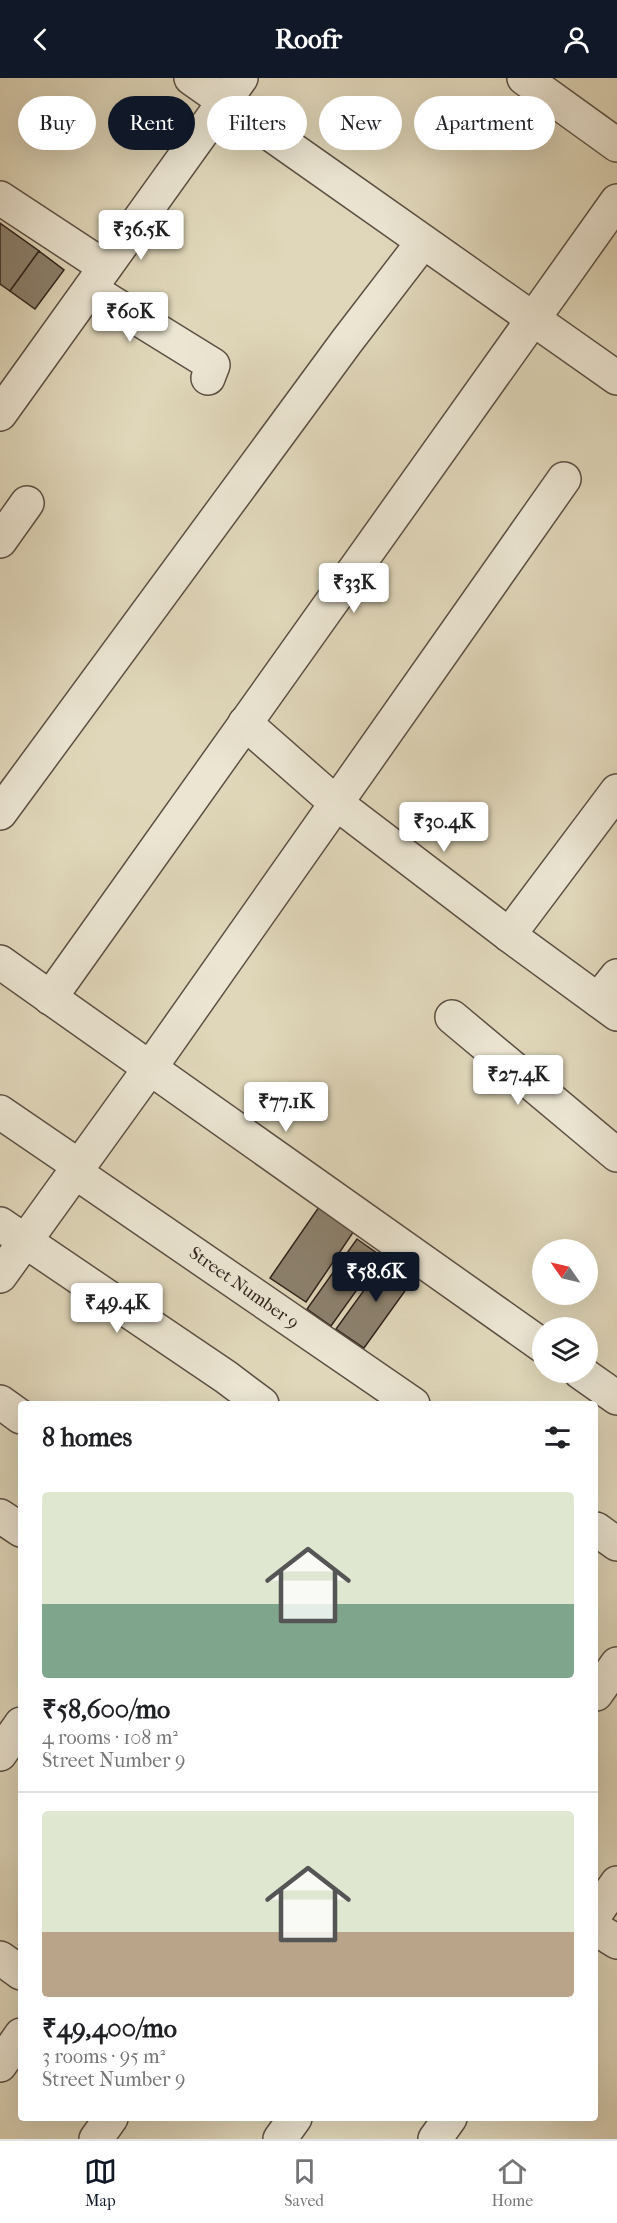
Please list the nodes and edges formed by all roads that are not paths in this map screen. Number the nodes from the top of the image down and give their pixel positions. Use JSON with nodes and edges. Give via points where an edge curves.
{"nodes":[{"id":1,"x":191,"y":78,"type":"edge"},
{"id":2,"x":533,"y":81,"type":"edge"},
{"id":3,"x":233,"y":90,"type":"edge"},
{"id":4,"x":617,"y":145,"type":"edge"},
{"id":5,"x":0,"y":198,"type":"edge"},
{"id":6,"x":613,"y":213,"type":"edge"},
{"id":7,"x":423,"y":242,"type":"junction"},
{"id":8,"x":98,"y":278,"type":"junction"},
{"id":9,"x":533,"y":319,"type":"junction"},
{"id":10,"x":208,"y":378,"type":"dead end"},
{"id":11,"x":617,"y":378,"type":"edge"},
{"id":12,"x":0,"y":414,"type":"edge"},
{"id":13,"x":564,"y":479,"type":"dead end"},
{"id":14,"x":27,"y":503,"type":"dead end"},
{"id":15,"x":0,"y":541,"type":"edge"},
{"id":16,"x":245,"y":723,"type":"junction"},
{"id":17,"x":617,"y":791,"type":"edge"},
{"id":18,"x":336,"y":803,"type":"junction"},
{"id":19,"x":0,"y":813,"type":"edge"},
{"id":20,"x":509,"y":935,"type":"junction"},
{"id":21,"x":0,"y":962,"type":"edge"},
{"id":22,"x":611,"y":997,"type":"edge"},
{"id":23,"x":50,"y":998,"type":"junction"},
{"id":24,"x":452,"y":1017,"type":"dead end"},
{"id":25,"x":150,"y":1068,"type":"junction"},
{"id":26,"x":0,"y":1112,"type":"edge"},
{"id":27,"x":617,"y":1155,"type":"edge"},
{"id":28,"x":77,"y":1169,"type":"junction"},
{"id":29,"x":13,"y":1232,"type":"edge"},
{"id":30,"x":0,"y":1276,"type":"edge"},
{"id":31,"x":532,"y":1338,"type":"edge"},
{"id":32,"x":596,"y":1383,"type":"edge"},
{"id":33,"x":617,"y":1398,"type":"edge"},
{"id":34,"x":258,"y":1401,"type":"edge"},
{"id":35,"x":409,"y":1401,"type":"edge"},
{"id":36,"x":0,"y":1402,"type":"edge"},
{"id":37,"x":18,"y":1415,"type":"edge"},
{"id":38,"x":0,"y":1516,"type":"edge"},
{"id":39,"x":18,"y":1528,"type":"edge"},
{"id":40,"x":598,"y":1530,"type":"edge"},
{"id":41,"x":617,"y":1544,"type":"edge"},
{"id":42,"x":598,"y":1648,"type":"edge"},
{"id":43,"x":617,"y":1662,"type":"edge"},
{"id":44,"x":598,"y":1691,"type":"edge"},
{"id":45,"x":18,"y":1728,"type":"edge"},
{"id":46,"x":0,"y":1754,"type":"edge"},
{"id":47,"x":617,"y":1883,"type":"edge"},
{"id":48,"x":598,"y":1910,"type":"edge"},
{"id":49,"x":598,"y":1930,"type":"edge"},
{"id":50,"x":617,"y":1942,"type":"edge"},
{"id":51,"x":0,"y":1958,"type":"edge"},
{"id":52,"x":18,"y":1971,"type":"edge"},
{"id":53,"x":18,"y":2039,"type":"edge"},
{"id":54,"x":0,"y":2066,"type":"edge"},
{"id":55,"x":109,"y":2121,"type":"edge"},
{"id":56,"x":293,"y":2121,"type":"edge"},
{"id":57,"x":448,"y":2121,"type":"edge"},
{"id":58,"x":96,"y":2139,"type":"edge"},
{"id":59,"x":280,"y":2139,"type":"edge"},
{"id":60,"x":435,"y":2139,"type":"edge"}],
"edges":[{"from":1,"to":3,"type":"street"},
{"from":2,"to":4,"type":"street"},
{"from":3,"to":7,"type":"street"},
{"from":3,"to":8,"type":"street"},
{"from":5,"to":8,"type":"street"},
{"from":6,"to":9,"type":"street"},
{"from":7,"to":9,"type":"street"},
{"from":7,"to":19,"type":"street"},
{"from":8,"to":10,"type":"street","via":[[213,365]]},
{"from":8,"to":12,"type":"street"},
{"from":9,"to":11,"type":"street"},
{"from":9,"to":16,"type":"street"},
{"from":13,"to":18,"type":"street"},
{"from":14,"to":15,"type":"street"},
{"from":16,"to":18,"type":"street"},
{"from":16,"to":23,"type":"street"},
{"from":17,"to":20,"type":"street"},
{"from":18,"to":20,"type":"street"},
{"from":18,"to":25,"type":"street"},
{"from":20,"to":22,"type":"street"},
{"from":21,"to":23,"type":"street"},
{"from":23,"to":25,"type":"street"},
{"from":24,"to":27,"type":"street"},
{"from":25,"to":28,"type":"street"},
{"from":25,"to":31,"type":"street"},
{"from":26,"to":28,"type":"street","name":"Street Number 9"},
{"from":28,"to":29,"type":"street"},
{"from":28,"to":35,"type":"street","name":"Street Number 9"},
{"from":29,"to":30,"type":"street"},
{"from":29,"to":34,"type":"street"},
{"from":32,"to":33,"type":"street"},
{"from":36,"to":37,"type":"street"},
{"from":38,"to":39,"type":"street"},
{"from":40,"to":41,"type":"street"},
{"from":42,"to":43,"type":"street"},
{"from":43,"to":44,"type":"street"},
{"from":45,"to":46,"type":"street"},
{"from":47,"to":48,"type":"street"},
{"from":49,"to":50,"type":"street"},
{"from":51,"to":52,"type":"street"},
{"from":53,"to":54,"type":"street"},
{"from":55,"to":58,"type":"street"},
{"from":56,"to":59,"type":"street"},
{"from":57,"to":60,"type":"street"}]}
